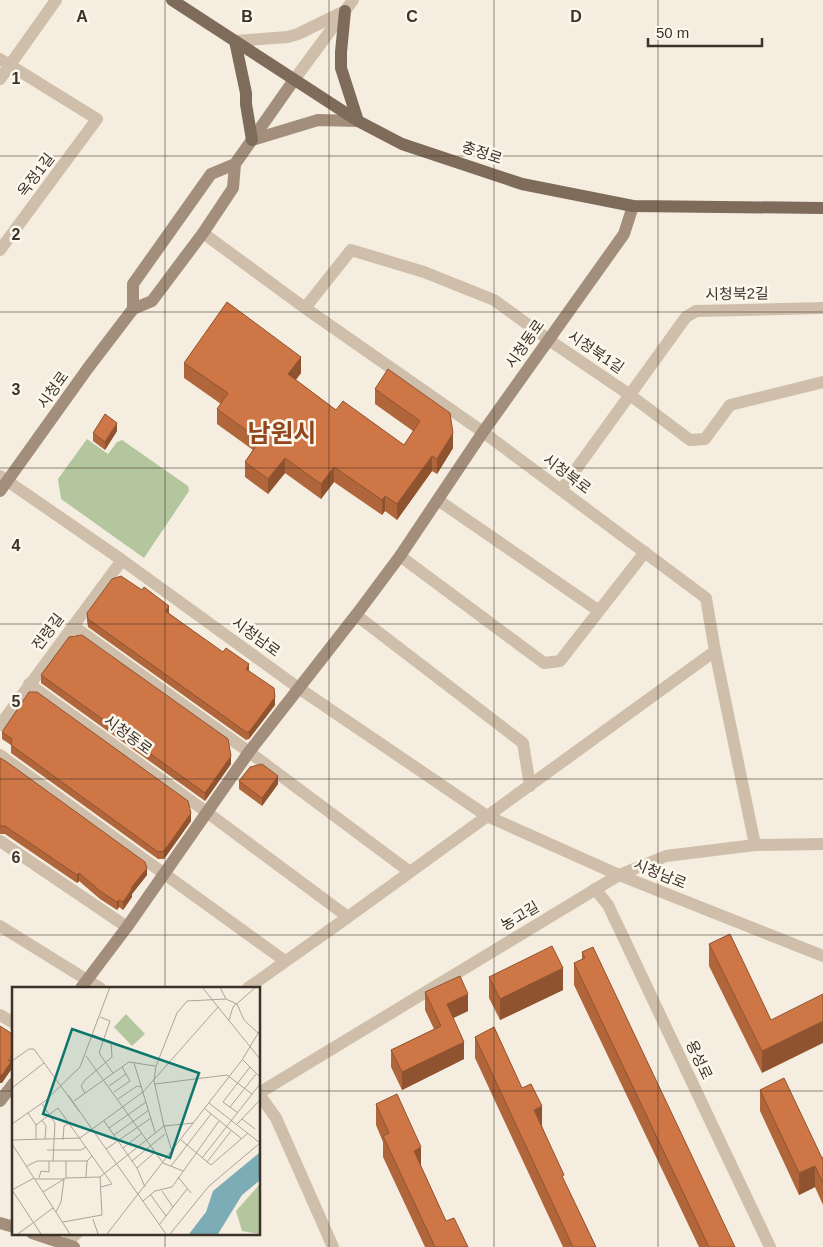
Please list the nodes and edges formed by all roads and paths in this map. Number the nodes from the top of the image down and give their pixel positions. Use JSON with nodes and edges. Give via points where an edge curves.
{"nodes":[{"id":1,"x":56,"y":0,"type":"edge"},
{"id":2,"x":172,"y":0,"type":"edge"},
{"id":3,"x":353,"y":0,"type":"edge"},
{"id":4,"x":346,"y":11,"type":"junction"},
{"id":5,"x":235,"y":41,"type":"junction"},
{"id":6,"x":4,"y":62,"type":"edge"},
{"id":7,"x":0,"y":79,"type":"edge"},
{"id":8,"x":294,"y":80,"type":"junction"},
{"id":9,"x":358,"y":121,"type":"junction"},
{"id":10,"x":252,"y":140,"type":"junction"},
{"id":11,"x":235,"y":164,"type":"junction"},
{"id":12,"x":633,"y":206,"type":"junction"},
{"id":13,"x":823,"y":208,"type":"edge"},
{"id":14,"x":203,"y":233,"type":"junction"},
{"id":15,"x":0,"y":250,"type":"edge"},
{"id":16,"x":305,"y":308,"type":"junction"},
{"id":17,"x":823,"y":308,"type":"edge"},
{"id":18,"x":133,"y":309,"type":"junction"},
{"id":19,"x":549,"y":340,"type":"junction"},
{"id":20,"x":823,"y":382,"type":"edge"},
{"id":21,"x":630,"y":395,"type":"junction"},
{"id":22,"x":483,"y":432,"type":"junction"},
{"id":23,"x":2,"y":483,"type":"edge"},
{"id":24,"x":561,"y":490,"type":"junction"},
{"id":25,"x":438,"y":500,"type":"junction"},
{"id":26,"x":645,"y":552,"type":"junction"},
{"id":27,"x":400,"y":556,"type":"junction"},
{"id":28,"x":122,"y":560,"type":"junction"},
{"id":29,"x":599,"y":611,"type":"junction"},
{"id":30,"x":356,"y":615,"type":"junction"},
{"id":31,"x":73,"y":626,"type":"junction"},
{"id":32,"x":715,"y":651,"type":"junction"},
{"id":33,"x":29,"y":684,"type":"junction"},
{"id":34,"x":300,"y":689,"type":"junction"},
{"id":35,"x":0,"y":725,"type":"edge"},
{"id":36,"x":249,"y":752,"type":"junction"},
{"id":37,"x":0,"y":756,"type":"edge"},
{"id":38,"x":530,"y":786,"type":"junction"},
{"id":39,"x":208,"y":813,"type":"junction"},
{"id":40,"x":487,"y":816,"type":"junction"},
{"id":41,"x":0,"y":841,"type":"edge"},
{"id":42,"x":823,"y":844,"type":"edge"},
{"id":43,"x":755,"y":845,"type":"junction"},
{"id":44,"x":410,"y":872,"type":"junction"},
{"id":45,"x":619,"y":874,"type":"junction"},
{"id":46,"x":164,"y":875,"type":"junction"},
{"id":47,"x":595,"y":889,"type":"junction"},
{"id":48,"x":348,"y":917,"type":"junction"},
{"id":49,"x":0,"y":926,"type":"edge"},
{"id":50,"x":126,"y":927,"type":"junction"},
{"id":51,"x":823,"y":956,"type":"edge"},
{"id":52,"x":284,"y":961,"type":"junction"},
{"id":53,"x":83,"y":984,"type":"edge"},
{"id":54,"x":96,"y":987,"type":"edge"},
{"id":55,"x":249,"y":987,"type":"edge"},
{"id":56,"x":0,"y":1015,"type":"edge"},
{"id":57,"x":12,"y":1022,"type":"edge"},
{"id":58,"x":12,"y":1084,"type":"edge"},
{"id":59,"x":260,"y":1092,"type":"edge"},
{"id":60,"x":260,"y":1094,"type":"edge"},
{"id":61,"x":1,"y":1098,"type":"edge"},
{"id":62,"x":0,"y":1223,"type":"edge"},
{"id":63,"x":12,"y":1227,"type":"edge"},
{"id":64,"x":35,"y":1234,"type":"edge"},
{"id":65,"x":76,"y":1234,"type":"edge"},
{"id":66,"x":69,"y":1245,"type":"edge"},
{"id":67,"x":334,"y":1247,"type":"edge"},
{"id":68,"x":770,"y":1247,"type":"edge"}],
"edges":[{"from":1,"to":6,"type":"street"},
{"from":2,"to":5,"type":"main road","name":"충정로"},
{"from":3,"to":4,"type":"street"},
{"from":4,"to":5,"type":"street","via":[[288,37]]},
{"from":4,"to":8,"type":"street"},
{"from":4,"to":9,"type":"main road","via":[[341,68]]},
{"from":5,"to":8,"type":"main road","name":"충정로"},
{"from":5,"to":10,"type":"main road"},
{"from":6,"to":7,"type":"street"},
{"from":6,"to":15,"type":"street","name":"옥정1길","via":[[97,119]]},
{"from":8,"to":9,"type":"main road","name":"충정로"},
{"from":8,"to":10,"type":"street"},
{"from":9,"to":10,"type":"street","via":[[318,120]]},
{"from":9,"to":12,"type":"main road","name":"충정로","via":[[402,144],[522,184]]},
{"from":10,"to":11,"type":"street"},
{"from":11,"to":14,"type":"street","name":"시청로","via":[[234,188]]},
{"from":11,"to":18,"type":"street","via":[[211,174],[133,284]]},
{"from":12,"to":13,"type":"main road","name":"충정로"},
{"from":12,"to":19,"type":"street","name":"시청동로","via":[[624,234]]},
{"from":14,"to":16,"type":"street","name":"시청북로"},
{"from":14,"to":18,"type":"street","name":"시청로","via":[[152,301]]},
{"from":16,"to":19,"type":"street","name":"시청북1길","via":[[351,250],[424,272],[494,300]]},
{"from":16,"to":22,"type":"street","name":"시청북로"},
{"from":17,"to":21,"type":"street","name":"시청북2길","via":[[696,311],[686,317]]},
{"from":18,"to":23,"type":"street","name":"시청로"},
{"from":19,"to":21,"type":"street","name":"시청북1길"},
{"from":19,"to":22,"type":"street","name":"시청동로"},
{"from":20,"to":21,"type":"street","name":"시청북1길","via":[[730,404],[705,438],[690,440]]},
{"from":21,"to":24,"type":"street","name":"시청북2길"},
{"from":22,"to":24,"type":"street","name":"시청북로"},
{"from":22,"to":25,"type":"street","name":"시청동로"},
{"from":23,"to":28,"type":"street","name":"시청남로"},
{"from":24,"to":26,"type":"street","name":"시청북로"},
{"from":25,"to":27,"type":"street","name":"시청동로"},
{"from":25,"to":29,"type":"street"},
{"from":26,"to":29,"type":"street"},
{"from":26,"to":32,"type":"street","name":"시청북로","via":[[706,598]]},
{"from":27,"to":29,"type":"street","via":[[544,663],[560,661]]},
{"from":27,"to":30,"type":"street","name":"시청동로"},
{"from":28,"to":31,"type":"street","name":"전령길"},
{"from":28,"to":34,"type":"street","name":"시청남로"},
{"from":30,"to":34,"type":"street","name":"시청동로"},
{"from":30,"to":38,"type":"street","via":[[523,743]]},
{"from":31,"to":33,"type":"street","name":"전령길"},
{"from":31,"to":36,"type":"street"},
{"from":32,"to":38,"type":"street"},
{"from":32,"to":43,"type":"street","name":"시청북로"},
{"from":33,"to":35,"type":"street","name":"전령길"},
{"from":33,"to":39,"type":"street","name":"시청동로"},
{"from":34,"to":36,"type":"street","name":"시청동로"},
{"from":34,"to":40,"type":"street","name":"시청남로"},
{"from":36,"to":39,"type":"street","name":"시청동로"},
{"from":36,"to":44,"type":"street"},
{"from":37,"to":46,"type":"street"},
{"from":38,"to":40,"type":"street"},
{"from":39,"to":46,"type":"street","name":"시청동로"},
{"from":39,"to":48,"type":"street","name":"시청동로"},
{"from":40,"to":44,"type":"street"},
{"from":40,"to":45,"type":"street","name":"시청남로"},
{"from":41,"to":50,"type":"street"},
{"from":42,"to":43,"type":"street","name":"농고길"},
{"from":43,"to":45,"type":"street","name":"농고길","via":[[666,856]]},
{"from":44,"to":48,"type":"street"},
{"from":45,"to":47,"type":"street","name":"농고길"},
{"from":45,"to":51,"type":"street","name":"시청남로"},
{"from":46,"to":50,"type":"street","name":"시청동로"},
{"from":46,"to":52,"type":"street"},
{"from":47,"to":59,"type":"street","name":"농고길"},
{"from":47,"to":68,"type":"street","name":"용성로","via":[[608,905]]},
{"from":48,"to":52,"type":"street"},
{"from":49,"to":53,"type":"street"},
{"from":50,"to":53,"type":"street","name":"시청동로"},
{"from":52,"to":55,"type":"street"},
{"from":53,"to":54,"type":"street"},
{"from":56,"to":57,"type":"street"},
{"from":58,"to":61,"type":"street"},
{"from":60,"to":67,"type":"street","name":"농고길","via":[[276,1118]]},
{"from":62,"to":63,"type":"street"},
{"from":64,"to":66,"type":"street"},
{"from":65,"to":66,"type":"street"}]}
